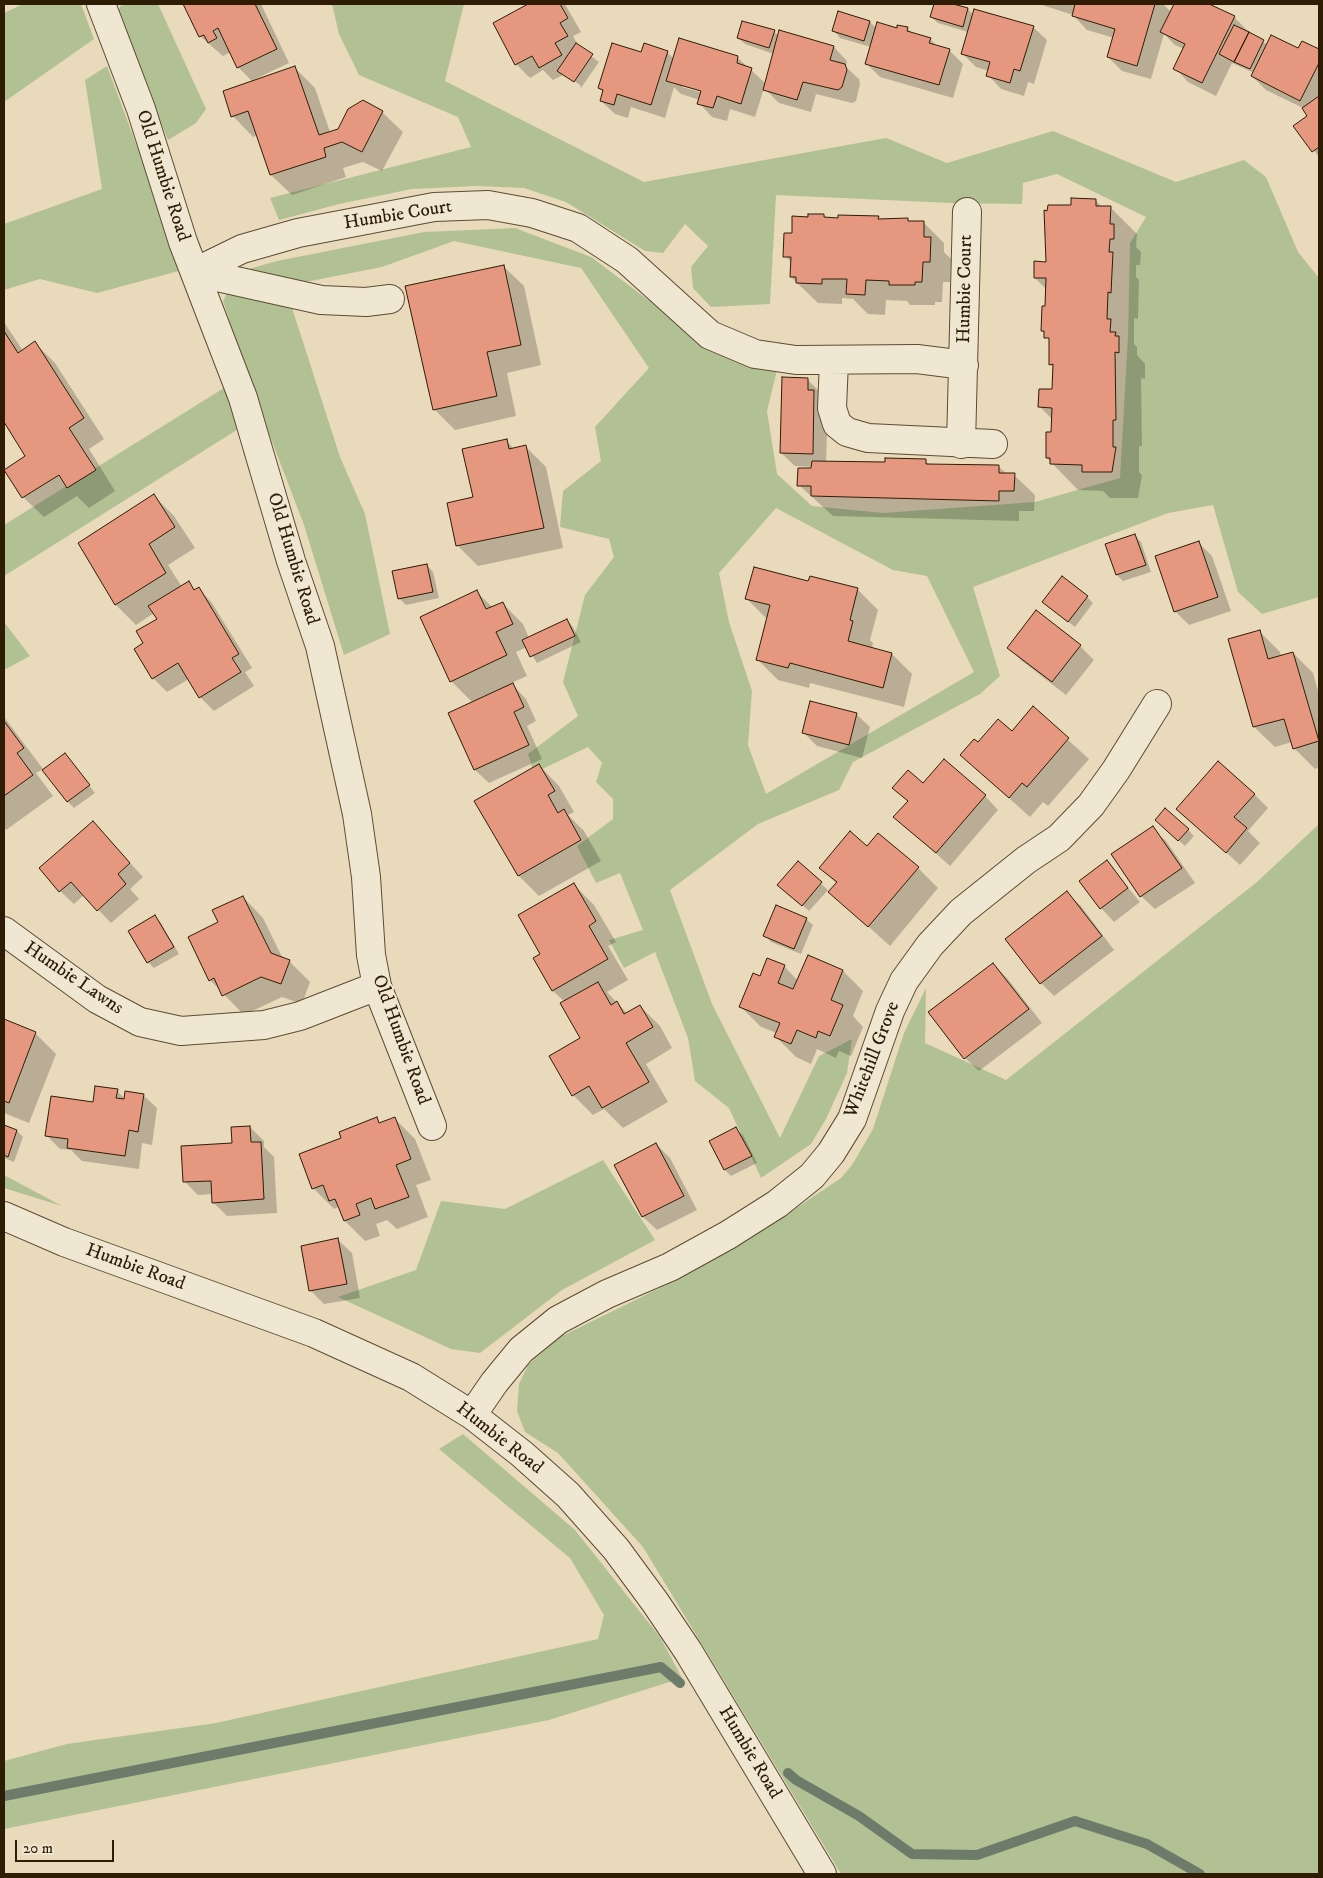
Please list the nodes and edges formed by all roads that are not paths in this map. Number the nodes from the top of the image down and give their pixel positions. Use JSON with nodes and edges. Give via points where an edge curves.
{"nodes":[{"id":1,"x":101,"y":4,"type":"edge"},
{"id":2,"x":968,"y":212,"type":"dead end"},
{"id":3,"x":195,"y":272,"type":"junction"},
{"id":4,"x":390,"y":300,"type":"dead end"},
{"id":5,"x":834,"y":361,"type":"junction"},
{"id":6,"x":964,"y":365,"type":"junction"},
{"id":7,"x":962,"y":444,"type":"junction"},
{"id":8,"x":993,"y":444,"type":"dead end"},
{"id":9,"x":1158,"y":704,"type":"dead end"},
{"id":10,"x":4,"y":931,"type":"edge"},
{"id":11,"x":377,"y":986,"type":"junction"},
{"id":12,"x":432,"y":1126,"type":"dead end"},
{"id":13,"x":4,"y":1216,"type":"edge"},
{"id":14,"x":472,"y":1415,"type":"junction"},
{"id":15,"x":822,"y":1874,"type":"edge"}],
"edges":[{"from":1,"to":3,"type":"street","name":"Old Humbie Road","via":[[141,108]]},
{"from":2,"to":6,"type":"street","name":"Humbie Court"},
{"from":3,"to":4,"type":"street","via":[[321,300]]},
{"from":3,"to":5,"type":"street","name":"Humbie Court","via":[[242,248],[298,233],[434,206],[488,205],[532,213],[578,228],[627,260],[710,335],[755,354]]},
{"from":3,"to":11,"type":"street","name":"Old Humbie Road","via":[[243,398],[290,561],[320,646],[357,814]]},
{"from":5,"to":6,"type":"street","name":"Humbie Court","via":[[917,359]]},
{"from":5,"to":7,"type":"street","via":[[832,408],[837,424],[846,432],[868,438]]},
{"from":6,"to":7,"type":"street","name":"Humbie Court"},
{"from":7,"to":8,"type":"street"},
{"from":9,"to":14,"type":"street","name":"Whitehill Grove","via":[[1116,770],[1059,838],[961,912],[930,945],[904,981],[890,1010],[852,1119],[812,1176],[777,1204],[670,1267],[607,1294],[558,1320],[521,1350]]},
{"from":10,"to":11,"type":"street","name":"Humbie Lawns","via":[[97,999],[140,1022],[182,1031],[264,1025],[300,1016]]},
{"from":11,"to":12,"type":"street","name":"Old Humbie Road"},
{"from":13,"to":14,"type":"street","name":"Humbie Road","via":[[64,1242],[314,1333],[411,1377]]},
{"from":14,"to":15,"type":"street","name":"Humbie Road","via":[[568,1495],[616,1549],[688,1651]]}]}
